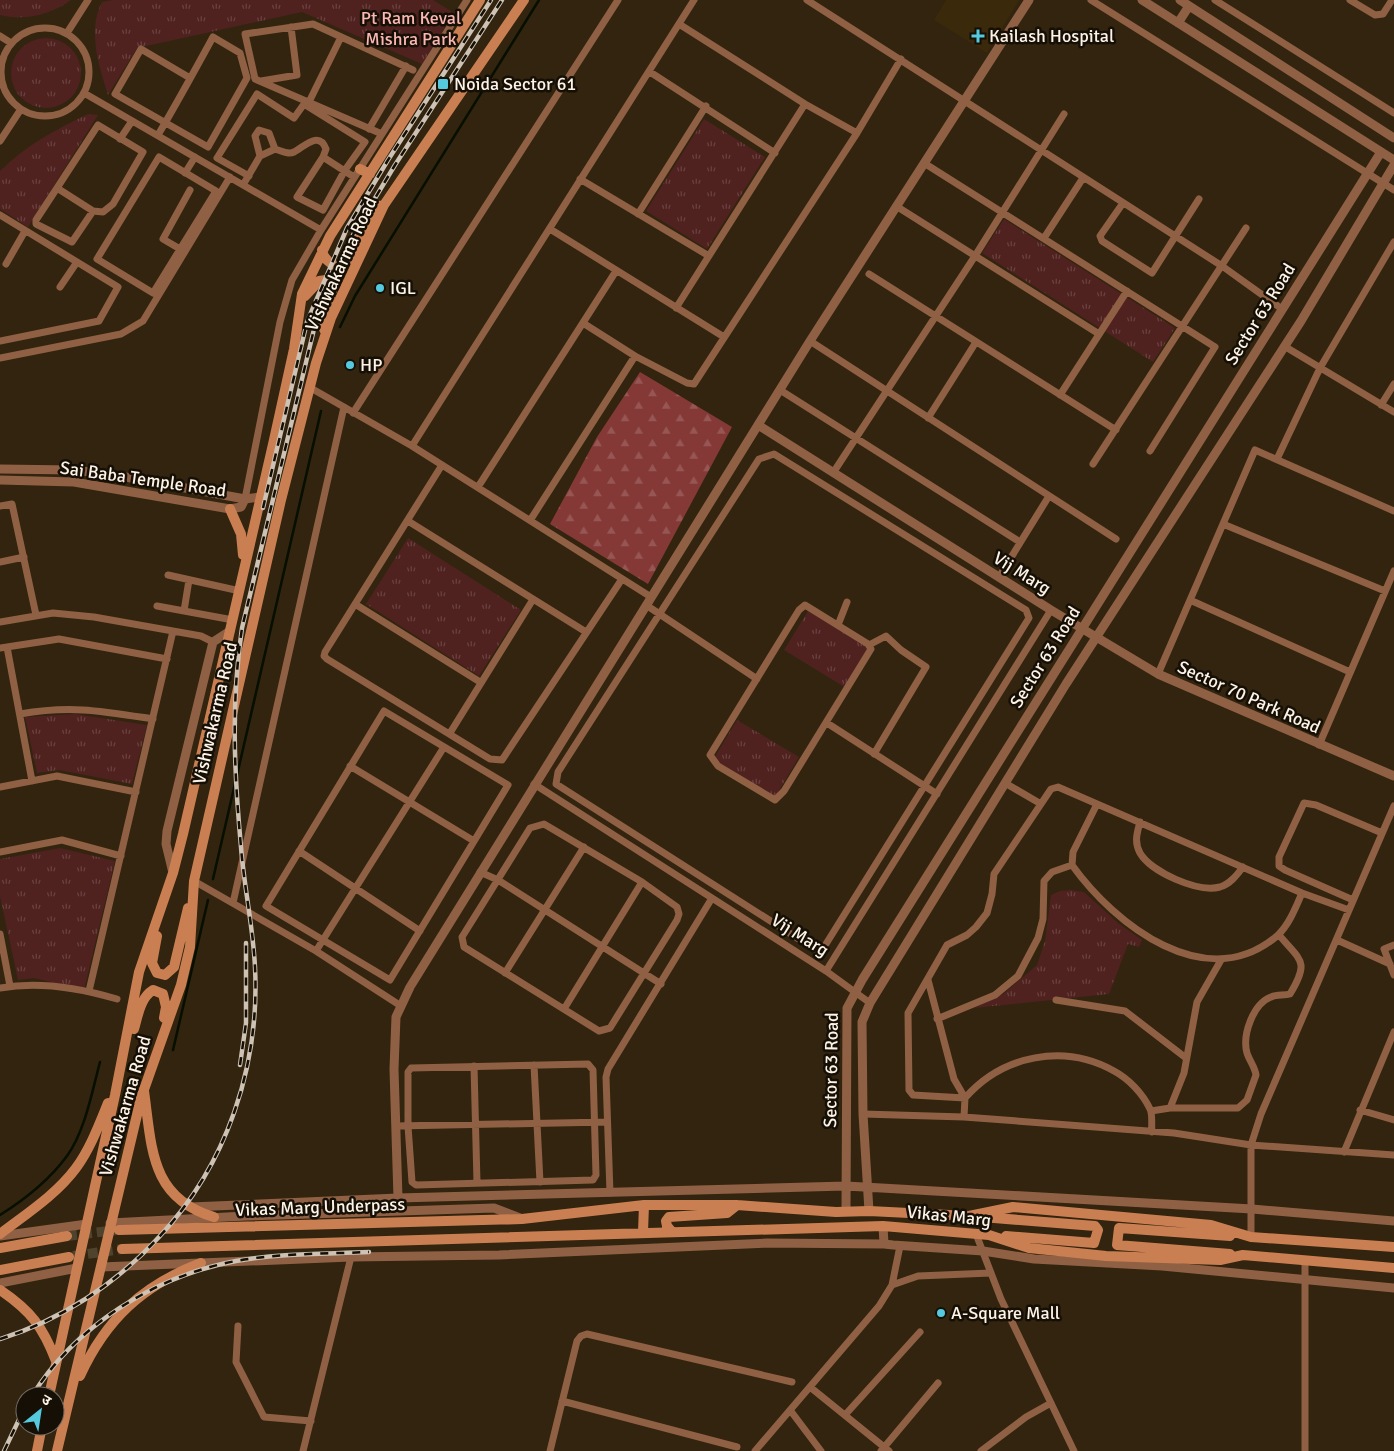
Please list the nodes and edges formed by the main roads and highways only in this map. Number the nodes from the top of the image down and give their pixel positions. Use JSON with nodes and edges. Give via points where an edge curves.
{"nodes":[{"id":1,"x":480,"y":0,"type":"edge"},
{"id":2,"x":518,"y":0,"type":"edge"},
{"id":3,"x":524,"y":0,"type":"edge"},
{"id":4,"x":509,"y":24,"type":"junction"},
{"id":5,"x":357,"y":173,"type":"road end"},
{"id":6,"x":370,"y":174,"type":"junction"},
{"id":7,"x":384,"y":205,"type":"junction"},
{"id":8,"x":322,"y":250,"type":"junction"},
{"id":9,"x":301,"y":297,"type":"junction"},
{"id":10,"x":326,"y":333,"type":"junction"},
{"id":11,"x":230,"y":509,"type":"road end"},
{"id":12,"x":242,"y":578,"type":"junction"},
{"id":13,"x":193,"y":892,"type":"junction"},
{"id":14,"x":158,"y":914,"type":"junction"},
{"id":15,"x":163,"y":1031,"type":"junction"},
{"id":16,"x":123,"y":1053,"type":"junction"},
{"id":17,"x":144,"y":1088,"type":"junction"},
{"id":18,"x":116,"y":1091,"type":"junction"},
{"id":19,"x":644,"y":1205,"type":"junction"},
{"id":20,"x":737,"y":1205,"type":"junction"},
{"id":21,"x":969,"y":1216,"type":"junction"},
{"id":22,"x":214,"y":1217,"type":"road end"},
{"id":23,"x":522,"y":1219,"type":"joint"},
{"id":24,"x":119,"y":1230,"type":"tunnel mouth"},
{"id":25,"x":643,"y":1232,"type":"junction"},
{"id":26,"x":672,"y":1232,"type":"junction"},
{"id":27,"x":0,"y":1235,"type":"edge"},
{"id":28,"x":989,"y":1235,"type":"junction"},
{"id":29,"x":67,"y":1236,"type":"tunnel mouth"},
{"id":30,"x":1251,"y":1237,"type":"junction"},
{"id":31,"x":498,"y":1238,"type":"joint"},
{"id":32,"x":1394,"y":1247,"type":"edge"},
{"id":33,"x":0,"y":1248,"type":"edge"},
{"id":34,"x":122,"y":1249,"type":"tunnel mouth"},
{"id":35,"x":1243,"y":1255,"type":"junction"},
{"id":36,"x":69,"y":1257,"type":"tunnel mouth"},
{"id":37,"x":201,"y":1263,"type":"road end"},
{"id":38,"x":1394,"y":1268,"type":"edge"},
{"id":39,"x":0,"y":1270,"type":"edge"},
{"id":40,"x":0,"y":1290,"type":"edge"},
{"id":41,"x":56,"y":1362,"type":"junction"},
{"id":42,"x":51,"y":1386,"type":"edge"},
{"id":43,"x":70,"y":1396,"type":"junction"},
{"id":44,"x":40,"y":1436,"type":"edge"},
{"id":45,"x":37,"y":1451,"type":"edge"},
{"id":46,"x":57,"y":1451,"type":"edge"}],
"edges":[{"from":1,"to":6,"type":"main road","name":"Vishwakarma Road"},
{"from":2,"to":4,"type":"main road"},
{"from":3,"to":4,"type":"main road"},
{"from":4,"to":7,"type":"main road","name":"Vishwakarma Road"},
{"from":5,"to":6,"type":"main road"},
{"from":6,"to":8,"type":"main road","name":"Vishwakarma Road"},
{"from":7,"to":8,"type":"main road","via":[[370,211],[350,259],[343,266],[331,263]]},
{"from":7,"to":10,"type":"main road","name":"Vishwakarma Road"},
{"from":8,"to":9,"type":"main road","name":"Vishwakarma Road"},
{"from":9,"to":10,"type":"main road","via":[[319,280],[330,283],[332,290],[321,323]]},
{"from":9,"to":12,"type":"main road","name":"Vishwakarma Road","via":[[294,349]]},
{"from":10,"to":13,"type":"main road","name":"Vishwakarma Road","via":[[280,500]]},
{"from":11,"to":12,"type":"main road","via":[[243,542]]},
{"from":12,"to":14,"type":"main road","name":"Vishwakarma Road","via":[[173,873]]},
{"from":13,"to":14,"type":"main road","via":[[174,967],[164,975],[157,973],[152,962]]},
{"from":13,"to":15,"type":"main road","name":"Vishwakarma Road","via":[[190,947],[181,984]]},
{"from":14,"to":16,"type":"main road","name":"Vishwakarma Road","via":[[139,972]]},
{"from":15,"to":16,"type":"main road","via":[[166,1000],[163,994],[153,990],[143,1001]]},
{"from":15,"to":17,"type":"main road","name":"Vishwakarma Road"},
{"from":16,"to":18,"type":"main road","name":"Vishwakarma Road"},
{"from":17,"to":22,"type":"main road","via":[[153,1158],[167,1187],[179,1202]]},
{"from":17,"to":43,"type":"main road","name":"Vishwakarma Road"},
{"from":18,"to":27,"type":"main road","via":[[76,1168],[48,1197]]},
{"from":18,"to":41,"type":"main road","name":"Vishwakarma Road"},
{"from":19,"to":20,"type":"main road","name":"Vikas Marg"},
{"from":19,"to":23,"type":"main road","name":"Vikas Marg"},
{"from":19,"to":25,"type":"main road"},
{"from":20,"to":21,"type":"main road","name":"Vikas Marg"},
{"from":20,"to":26,"type":"main road","via":[[727,1212],[669,1217],[667,1226]]},
{"from":21,"to":28,"type":"main road","via":[[1095,1226],[1098,1230],[1094,1243]]},
{"from":21,"to":30,"type":"main road","name":"Vikas Marg","via":[[1012,1208],[1065,1211],[1211,1226]]},
{"from":23,"to":24,"type":"main road","name":"Vikas Marg Underpass"},
{"from":25,"to":26,"type":"main road","name":"Vikas Marg"},
{"from":25,"to":31,"type":"main road","name":"Vikas Marg"},
{"from":26,"to":28,"type":"main road","name":"Vikas Marg","via":[[883,1226]]},
{"from":28,"to":35,"type":"main road","name":"Vikas Marg","via":[[1029,1248],[1106,1256],[1220,1260]]},
{"from":29,"to":33,"type":"main road"},
{"from":30,"to":32,"type":"main road","name":"Vikas Marg"},
{"from":30,"to":35,"type":"main road","via":[[1118,1228],[1116,1237],[1117,1245]]},
{"from":31,"to":34,"type":"main road","name":"Vikas Marg Underpass"},
{"from":35,"to":38,"type":"main road","name":"Vikas Marg"},
{"from":36,"to":39,"type":"main road"},
{"from":37,"to":43,"type":"main road","via":[[172,1274],[135,1299],[95,1348]]},
{"from":40,"to":41,"type":"main road","via":[[27,1312],[45,1333]]},
{"from":41,"to":42,"type":"main road","name":"Vishwakarma Road"},
{"from":43,"to":46,"type":"main road","name":"Vishwakarma Road"},
{"from":44,"to":45,"type":"main road"}]}
